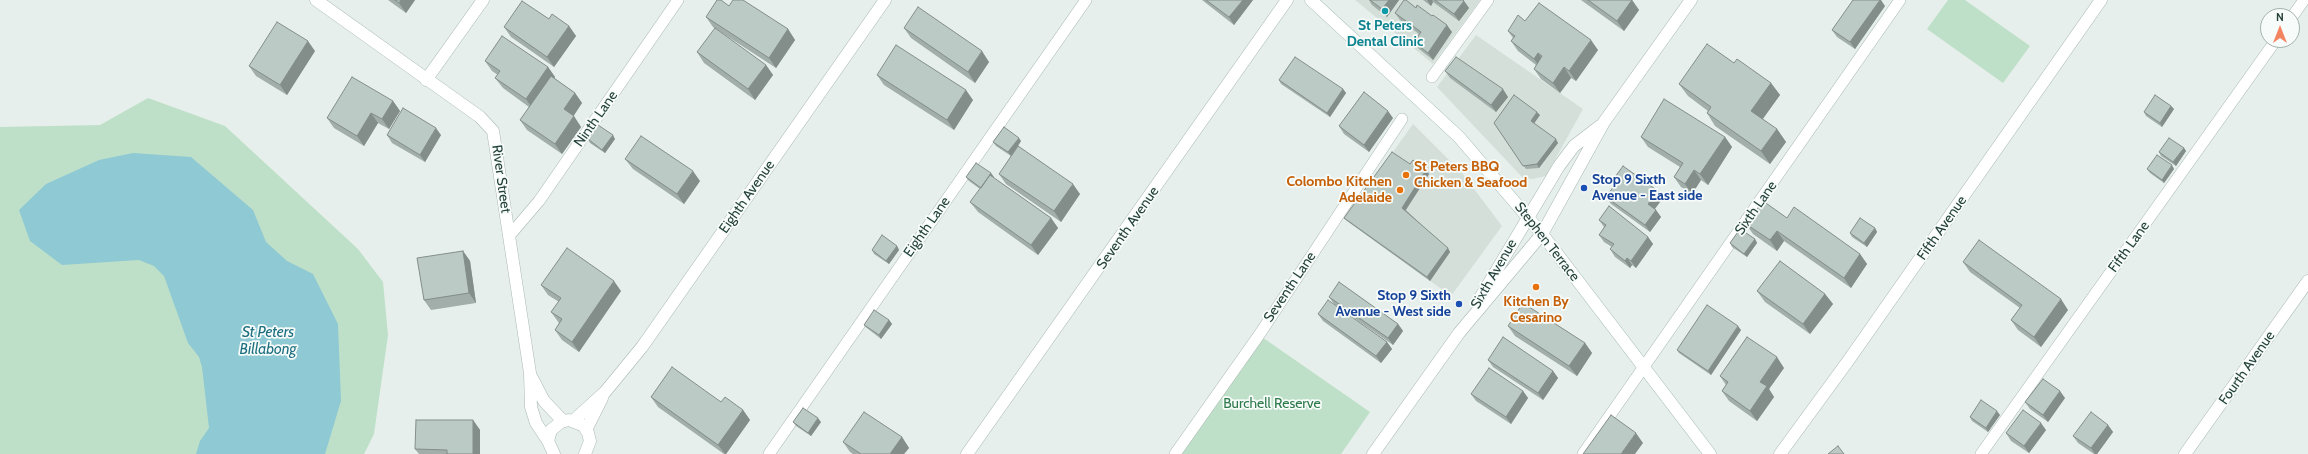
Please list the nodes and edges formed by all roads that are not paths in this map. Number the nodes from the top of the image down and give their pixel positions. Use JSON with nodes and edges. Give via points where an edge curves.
{"nodes":[{"id":1,"x":316,"y":0,"type":"edge"},
{"id":2,"x":482,"y":0,"type":"edge"},
{"id":3,"x":678,"y":0,"type":"edge"},
{"id":4,"x":885,"y":0,"type":"edge"},
{"id":5,"x":1086,"y":0,"type":"edge"},
{"id":6,"x":1287,"y":0,"type":"edge"},
{"id":7,"x":1311,"y":0,"type":"edge"},
{"id":8,"x":1488,"y":0,"type":"edge"},
{"id":9,"x":1691,"y":0,"type":"edge"},
{"id":10,"x":1900,"y":0,"type":"edge"},
{"id":11,"x":2101,"y":0,"type":"edge"},
{"id":12,"x":2270,"y":48,"type":"edge"},
{"id":13,"x":1432,"y":76,"type":"dead end"},
{"id":14,"x":426,"y":80,"type":"junction"},
{"id":15,"x":1402,"y":119,"type":"dead end"},
{"id":16,"x":1604,"y":122,"type":"junction"},
{"id":17,"x":1527,"y":216,"type":"junction"},
{"id":18,"x":1542,"y":234,"type":"junction"},
{"id":19,"x":510,"y":235,"type":"junction"},
{"id":20,"x":2308,"y":281,"type":"edge"},
{"id":21,"x":1459,"y":333,"type":"junction"},
{"id":22,"x":1644,"y":368,"type":"junction"},
{"id":23,"x":530,"y":373,"type":"junction"},
{"id":24,"x":605,"y":392,"type":"junction"},
{"id":25,"x":568,"y":421,"type":"junction"},
{"id":26,"x":586,"y":430,"type":"junction"},
{"id":27,"x":550,"y":449,"type":"edge"},
{"id":28,"x":584,"y":454,"type":"edge"},
{"id":29,"x":769,"y":454,"type":"edge"},
{"id":30,"x":967,"y":454,"type":"edge"},
{"id":31,"x":1175,"y":454,"type":"edge"},
{"id":32,"x":1373,"y":454,"type":"edge"},
{"id":33,"x":1583,"y":454,"type":"edge"},
{"id":34,"x":1710,"y":454,"type":"edge"},
{"id":35,"x":1780,"y":454,"type":"edge"},
{"id":36,"x":1981,"y":454,"type":"edge"},
{"id":37,"x":2186,"y":454,"type":"edge"}],
"edges":[{"from":1,"to":14,"type":"street","name":"River Street"},
{"from":2,"to":14,"type":"street"},
{"from":3,"to":19,"type":"lane","name":"Ninth Lane","via":[[539,201]]},
{"from":4,"to":24,"type":"street","name":"Eighth Avenue","via":[[642,346]]},
{"from":5,"to":29,"type":"lane","name":"Eighth Lane"},
{"from":6,"to":30,"type":"street","name":"Seventh Avenue"},
{"from":7,"to":17,"type":"street","name":"Stephen Terrace","via":[[1459,137]]},
{"from":8,"to":13,"type":"lane"},
{"from":9,"to":16,"type":"street","name":"Sixth Avenue"},
{"from":10,"to":22,"type":"lane","name":"Sixth Lane"},
{"from":11,"to":35,"type":"street","name":"Fifth Avenue"},
{"from":12,"to":36,"type":"lane","name":"Fifth Lane"},
{"from":14,"to":19,"type":"street","name":"River Street","via":[[480,117],[493,131]]},
{"from":15,"to":31,"type":"lane","name":"Seventh Lane","via":[[1259,335]]},
{"from":16,"to":17,"type":"street","name":"Sixth Avenue","via":[[1574,146]]},
{"from":16,"to":18,"type":"street","name":"Sixth Avenue"},
{"from":17,"to":18,"type":"street","name":"Stephen Terrace"},
{"from":17,"to":21,"type":"street","name":"Sixth Avenue"},
{"from":18,"to":21,"type":"street","name":"Sixth Avenue"},
{"from":18,"to":22,"type":"street","name":"Stephen Terrace"},
{"from":19,"to":23,"type":"street","name":"River Street"},
{"from":20,"to":37,"type":"street","name":"Fourth Avenue"},
{"from":21,"to":32,"type":"street","name":"Sixth Avenue"},
{"from":22,"to":33,"type":"lane","name":"Sixth Lane"},
{"from":22,"to":34,"type":"street","name":"Stephen Terrace"},
{"from":23,"to":25,"type":"street","name":"River Street","via":[[544,401]]},
{"from":23,"to":27,"type":"street","name":"River Street","via":[[533,416]]},
{"from":24,"to":25,"type":"street","name":"Eighth Avenue"},
{"from":24,"to":26,"type":"street","name":"Eighth Avenue"},
{"from":25,"to":26,"type":"street","name":"River Street","via":[[584,426]]},
{"from":25,"to":27,"type":"street","name":"Eighth Avenue","via":[[551,430]]},
{"from":26,"to":28,"type":"street","via":[[590,440]]}]}
